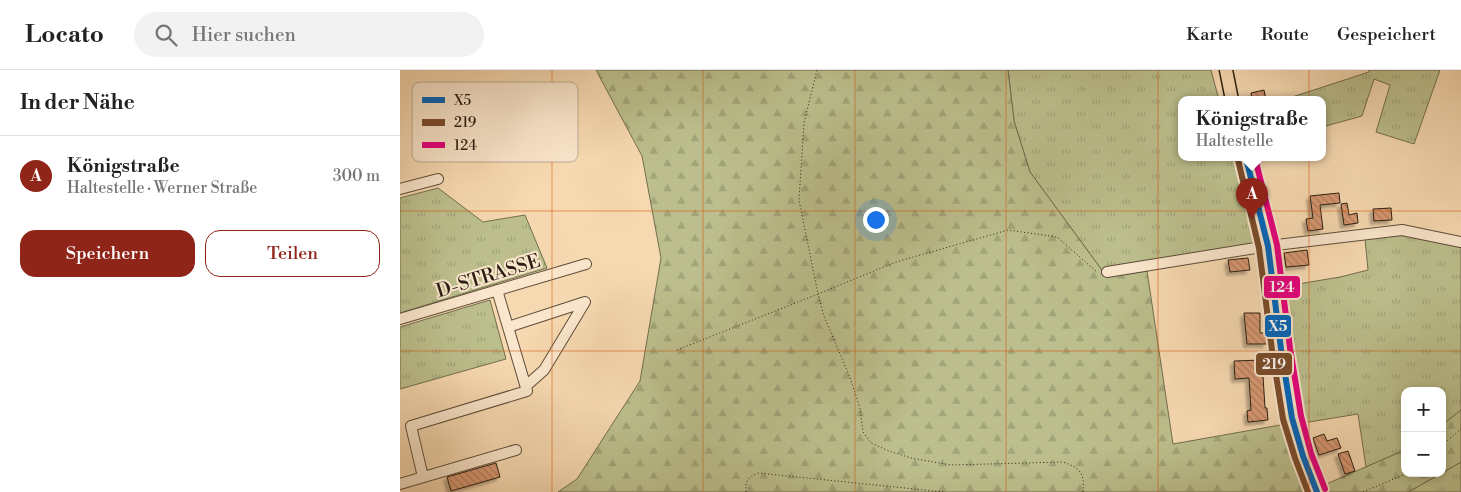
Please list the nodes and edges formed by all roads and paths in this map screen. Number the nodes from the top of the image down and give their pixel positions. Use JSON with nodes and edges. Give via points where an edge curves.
{"nodes":[{"id":1,"x":817,"y":70,"type":"edge"},
{"id":2,"x":1226,"y":70,"type":"edge"},
{"id":3,"x":1231,"y":96,"type":"edge"},
{"id":4,"x":1247,"y":161,"type":"edge"},
{"id":5,"x":438,"y":179,"type":"dead end"},
{"id":6,"x":400,"y":188,"type":"edge"},
{"id":7,"x":1461,"y":242,"type":"edge"},
{"id":8,"x":1268,"y":246,"type":"junction"},
{"id":9,"x":586,"y":264,"type":"dead end"},
{"id":10,"x":1107,"y":272,"type":"joint"},
{"id":11,"x":497,"y":290,"type":"junction"},
{"id":12,"x":818,"y":294,"type":"junction"},
{"id":13,"x":400,"y":319,"type":"edge"},
{"id":14,"x":508,"y":327,"type":"junction"},
{"id":15,"x":677,"y":350,"type":"dead end"},
{"id":16,"x":526,"y":386,"type":"junction"},
{"id":17,"x":1461,"y":429,"type":"edge"},
{"id":18,"x":1446,"y":442,"type":"edge"},
{"id":19,"x":516,"y":450,"type":"dead end"},
{"id":20,"x":1401,"y":476,"type":"edge"},
{"id":21,"x":423,"y":477,"type":"junction"},
{"id":22,"x":400,"y":484,"type":"edge"},
{"id":23,"x":746,"y":492,"type":"edge"},
{"id":24,"x":944,"y":492,"type":"edge"},
{"id":25,"x":1083,"y":492,"type":"edge"},
{"id":26,"x":1317,"y":492,"type":"edge"},
{"id":27,"x":1363,"y":492,"type":"edge"}],
"edges":[{"from":1,"to":12,"type":"path","via":[[804,123],[799,200]]},
{"from":2,"to":3,"type":"main road"},
{"from":4,"to":8,"type":"main road"},
{"from":5,"to":6,"type":"street"},
{"from":7,"to":8,"type":"street","via":[[1402,230]]},
{"from":8,"to":10,"type":"street"},
{"from":8,"to":26,"type":"main road","via":[[1290,407]]},
{"from":9,"to":11,"type":"street","name":"D-STRASSE"},
{"from":10,"to":12,"type":"path","via":[[1100,274],[1057,237],[1008,230],[896,262]]},
{"from":11,"to":13,"type":"street","name":"D-STRASSE"},
{"from":11,"to":14,"type":"street"},
{"from":12,"to":15,"type":"path"},
{"from":12,"to":25,"type":"path","via":[[824,316],[850,375],[863,432],[871,443],[911,458],[952,464],[1063,462],[1076,467],[1083,476]]},
{"from":14,"to":16,"type":"street"},
{"from":14,"to":16,"type":"street","via":[[585,302],[544,370]]},
{"from":16,"to":21,"type":"street","via":[[527,391],[411,426]]},
{"from":17,"to":18,"type":"path"},
{"from":19,"to":21,"type":"street"},
{"from":20,"to":27,"type":"path"},
{"from":21,"to":22,"type":"street"},
{"from":23,"to":24,"type":"path","via":[[745,484],[749,477],[758,473]]}]}
